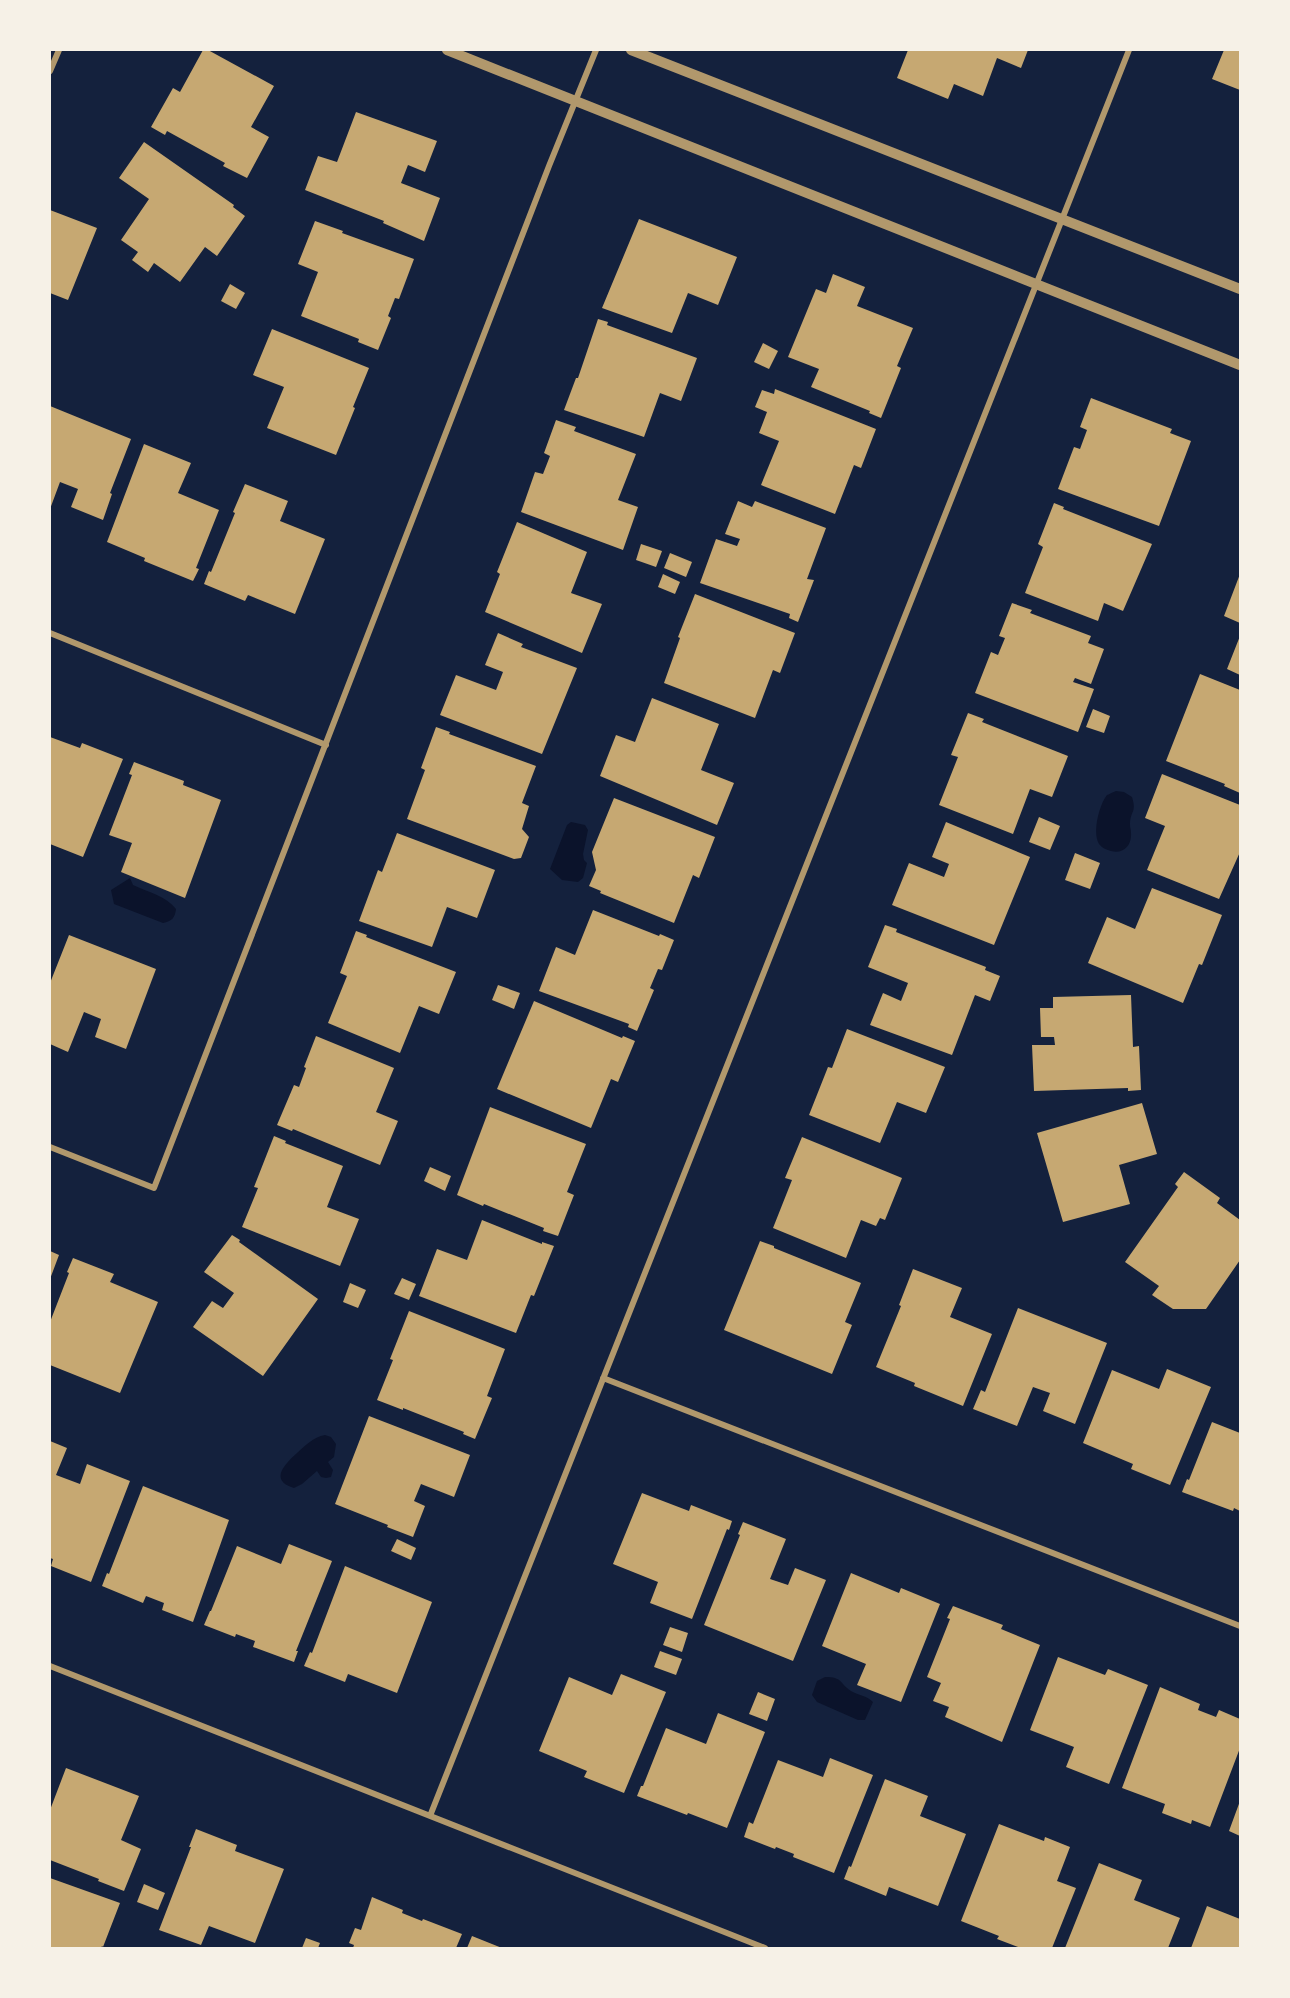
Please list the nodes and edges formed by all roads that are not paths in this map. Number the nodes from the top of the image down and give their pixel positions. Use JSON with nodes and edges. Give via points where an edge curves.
{"nodes":[{"id":1,"x":59,"y":50,"type":"edge"},
{"id":2,"x":447,"y":50,"type":"edge"},
{"id":3,"x":596,"y":50,"type":"edge"},
{"id":4,"x":631,"y":50,"type":"edge"},
{"id":5,"x":1129,"y":50,"type":"edge"},
{"id":6,"x":50,"y":71,"type":"edge"},
{"id":7,"x":576,"y":99,"type":"junction"},
{"id":8,"x":1061,"y":217,"type":"junction"},
{"id":9,"x":1036,"y":283,"type":"junction"},
{"id":10,"x":1240,"y":289,"type":"edge"},
{"id":11,"x":1240,"y":365,"type":"edge"},
{"id":12,"x":50,"y":633,"type":"edge"},
{"id":13,"x":326,"y":745,"type":"junction"},
{"id":14,"x":50,"y":1147,"type":"edge"},
{"id":15,"x":603,"y":1378,"type":"junction"},
{"id":16,"x":1240,"y":1626,"type":"edge"},
{"id":17,"x":50,"y":1666,"type":"edge"},
{"id":18,"x":430,"y":1816,"type":"junction"},
{"id":19,"x":765,"y":1948,"type":"edge"}],
"edges":[{"from":1,"to":6,"type":"street"},
{"from":2,"to":7,"type":"street"},
{"from":3,"to":7,"type":"street"},
{"from":4,"to":8,"type":"street"},
{"from":5,"to":8,"type":"street"},
{"from":7,"to":9,"type":"street"},
{"from":7,"to":13,"type":"street"},
{"from":8,"to":9,"type":"street"},
{"from":8,"to":10,"type":"street"},
{"from":9,"to":11,"type":"street"},
{"from":9,"to":15,"type":"street"},
{"from":12,"to":13,"type":"street"},
{"from":13,"to":14,"type":"street","via":[[154,1188]]},
{"from":15,"to":16,"type":"street"},
{"from":15,"to":18,"type":"street"},
{"from":17,"to":18,"type":"street"},
{"from":18,"to":19,"type":"street"}]}
